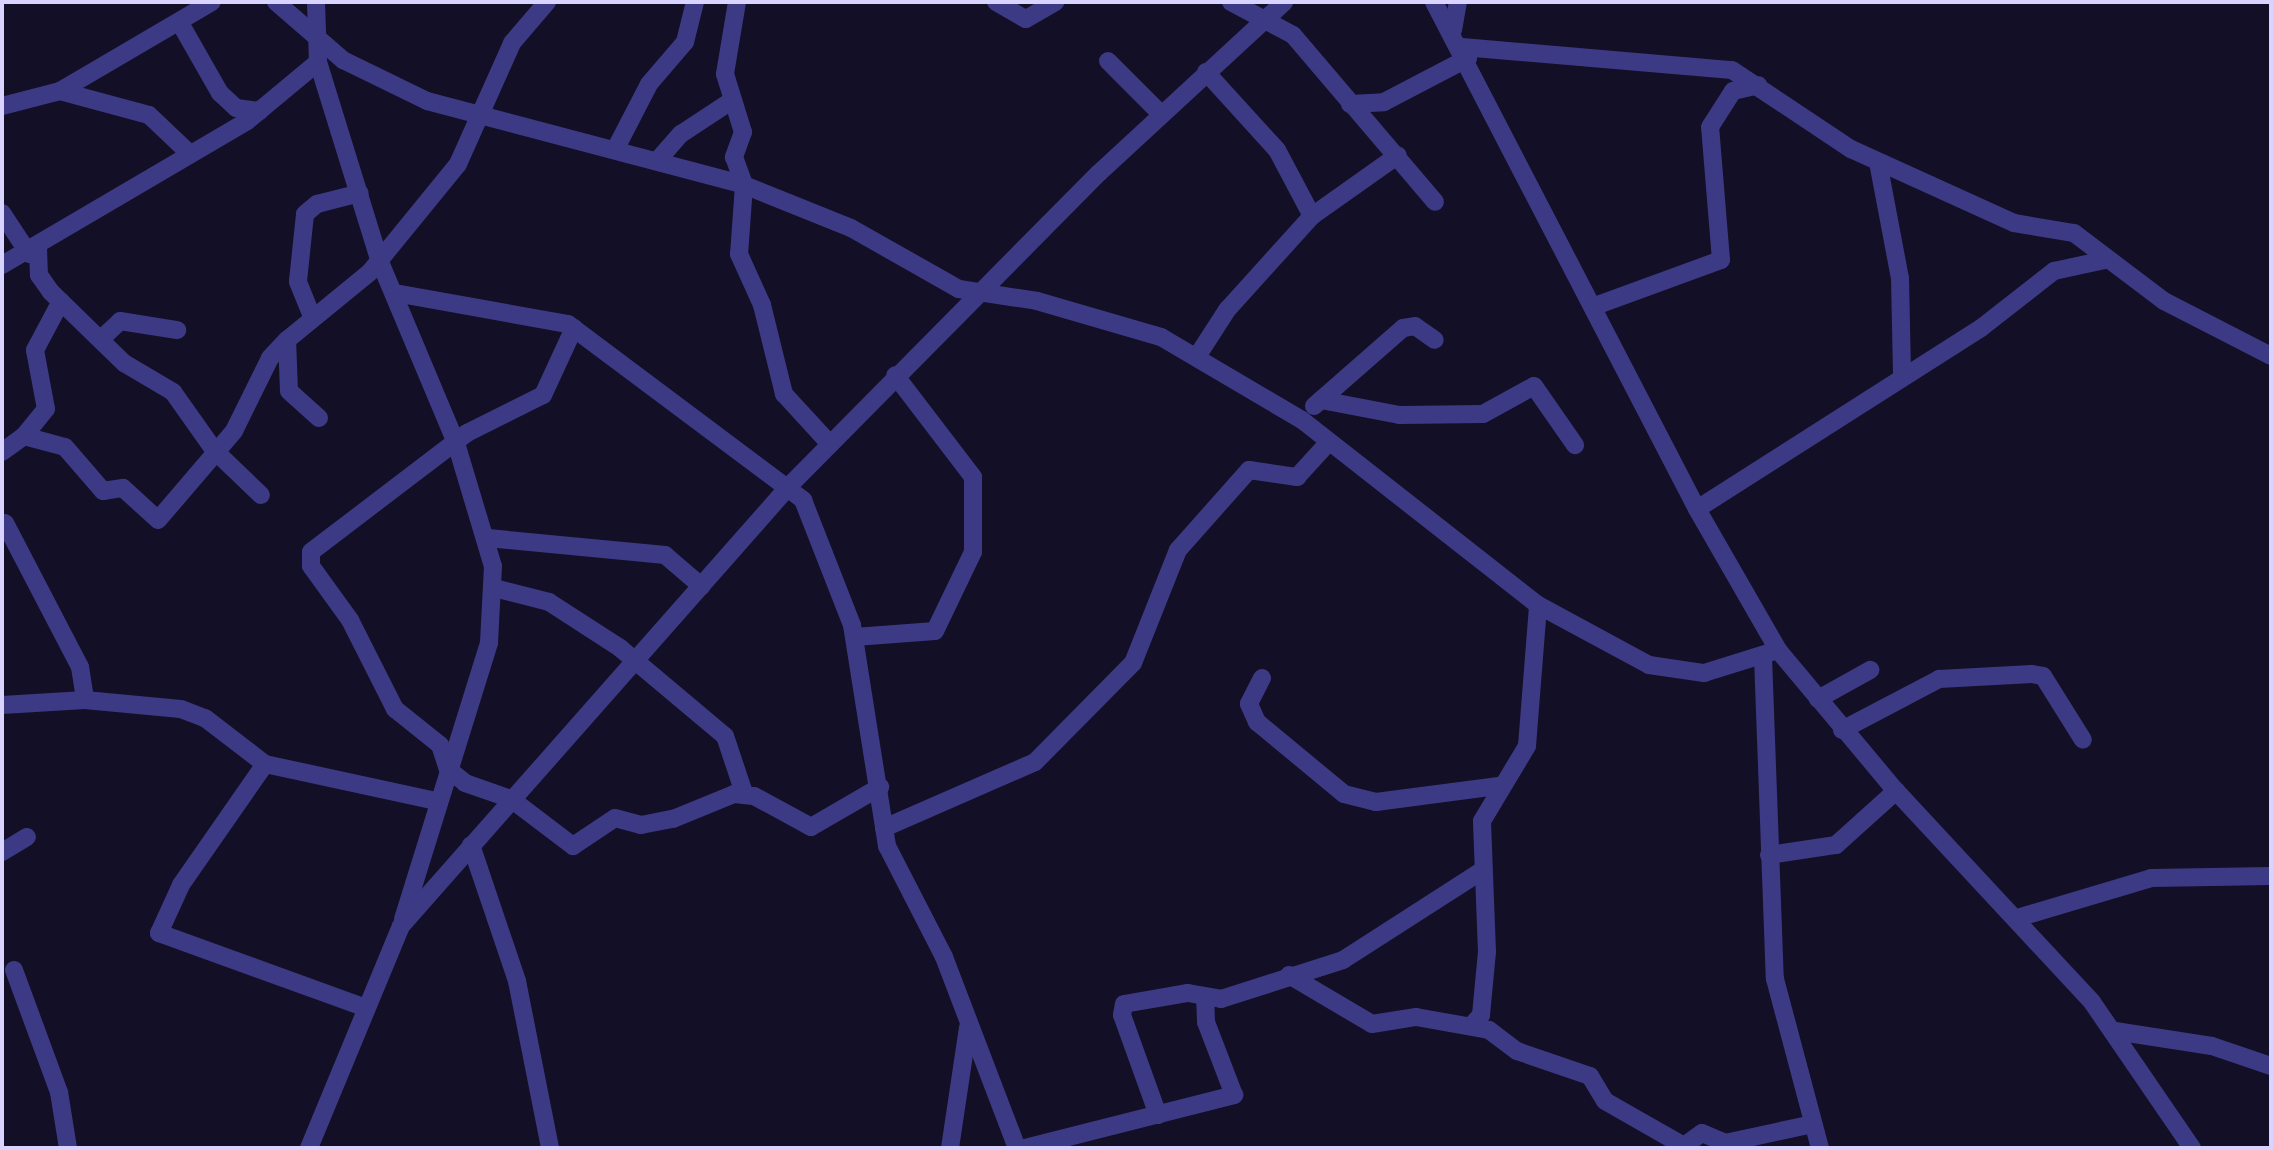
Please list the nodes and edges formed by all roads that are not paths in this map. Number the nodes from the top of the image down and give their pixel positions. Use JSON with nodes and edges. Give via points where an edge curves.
{"nodes":[{"id":1,"x":212,"y":2,"type":"edge"},
{"id":2,"x":276,"y":2,"type":"edge"},
{"id":3,"x":316,"y":2,"type":"edge"},
{"id":4,"x":547,"y":2,"type":"edge"},
{"id":5,"x":695,"y":2,"type":"edge"},
{"id":6,"x":737,"y":2,"type":"edge"},
{"id":7,"x":996,"y":2,"type":"edge"},
{"id":8,"x":1056,"y":2,"type":"edge"},
{"id":9,"x":1231,"y":2,"type":"edge"},
{"id":10,"x":1284,"y":2,"type":"edge"},
{"id":11,"x":1434,"y":2,"type":"edge"},
{"id":12,"x":1458,"y":2,"type":"edge"},
{"id":13,"x":1261,"y":22,"type":"junction"},
{"id":14,"x":180,"y":23,"type":"junction"},
{"id":15,"x":1453,"y":30,"type":"junction"},
{"id":16,"x":317,"y":40,"type":"junction"},
{"id":17,"x":1465,"y":52,"type":"junction"},
{"id":18,"x":1108,"y":61,"type":"dead end"},
{"id":19,"x":318,"y":62,"type":"junction"},
{"id":20,"x":1206,"y":72,"type":"junction"},
{"id":21,"x":1758,"y":85,"type":"junction"},
{"id":22,"x":60,"y":91,"type":"junction"},
{"id":23,"x":731,"y":101,"type":"junction"},
{"id":24,"x":1350,"y":104,"type":"junction"},
{"id":25,"x":2,"y":106,"type":"edge"},
{"id":26,"x":260,"y":111,"type":"junction"},
{"id":27,"x":478,"y":114,"type":"junction"},
{"id":28,"x":1161,"y":114,"type":"junction"},
{"id":29,"x":616,"y":148,"type":"junction"},
{"id":30,"x":188,"y":152,"type":"junction"},
{"id":31,"x":1398,"y":155,"type":"junction"},
{"id":32,"x":658,"y":160,"type":"junction"},
{"id":33,"x":1878,"y":162,"type":"junction"},
{"id":34,"x":744,"y":185,"type":"junction"},
{"id":35,"x":360,"y":193,"type":"junction"},
{"id":36,"x":1435,"y":202,"type":"dead end"},
{"id":37,"x":2,"y":213,"type":"edge"},
{"id":38,"x":1312,"y":216,"type":"junction"},
{"id":39,"x":33,"y":251,"type":"junction"},
{"id":40,"x":2105,"y":260,"type":"junction"},
{"id":41,"x":380,"y":262,"type":"junction"},
{"id":42,"x":2,"y":265,"type":"edge"},
{"id":43,"x":980,"y":291,"type":"junction"},
{"id":44,"x":395,"y":293,"type":"junction"},
{"id":45,"x":61,"y":301,"type":"junction"},
{"id":46,"x":1595,"y":306,"type":"junction"},
{"id":47,"x":311,"y":314,"type":"junction"},
{"id":48,"x":574,"y":328,"type":"junction"},
{"id":49,"x":177,"y":330,"type":"dead end"},
{"id":50,"x":101,"y":339,"type":"junction"},
{"id":51,"x":287,"y":340,"type":"junction"},
{"id":52,"x":1435,"y":340,"type":"dead end"},
{"id":53,"x":1198,"y":355,"type":"junction"},
{"id":54,"x":2271,"y":356,"type":"edge"},
{"id":55,"x":1902,"y":373,"type":"junction"},
{"id":56,"x":895,"y":375,"type":"junction"},
{"id":57,"x":1321,"y":400,"type":"junction"},
{"id":58,"x":319,"y":418,"type":"dead end"},
{"id":59,"x":1302,"y":420,"type":"junction"},
{"id":60,"x":24,"y":436,"type":"junction"},
{"id":61,"x":1329,"y":442,"type":"junction"},
{"id":62,"x":456,"y":443,"type":"junction"},
{"id":63,"x":830,"y":444,"type":"junction"},
{"id":64,"x":1575,"y":445,"type":"dead end"},
{"id":65,"x":214,"y":450,"type":"junction"},
{"id":66,"x":2,"y":452,"type":"edge"},
{"id":67,"x":790,"y":485,"type":"junction"},
{"id":68,"x":261,"y":495,"type":"dead end"},
{"id":69,"x":1697,"y":509,"type":"junction"},
{"id":70,"x":3,"y":522,"type":"edge"},
{"id":71,"x":488,"y":538,"type":"junction"},
{"id":72,"x":701,"y":586,"type":"junction"},
{"id":73,"x":494,"y":588,"type":"junction"},
{"id":74,"x":1538,"y":605,"type":"junction"},
{"id":75,"x":855,"y":637,"type":"junction"},
{"id":76,"x":1770,"y":653,"type":"junction"},
{"id":77,"x":634,"y":661,"type":"junction"},
{"id":78,"x":1870,"y":670,"type":"dead end"},
{"id":79,"x":1262,"y":678,"type":"dead end"},
{"id":80,"x":1818,"y":699,"type":"junction"},
{"id":81,"x":85,"y":700,"type":"junction"},
{"id":82,"x":2,"y":705,"type":"edge"},
{"id":83,"x":1842,"y":730,"type":"junction"},
{"id":84,"x":2083,"y":740,"type":"dead end"},
{"id":85,"x":265,"y":764,"type":"junction"},
{"id":86,"x":448,"y":769,"type":"junction"},
{"id":87,"x":1497,"y":786,"type":"junction"},
{"id":88,"x":880,"y":787,"type":"junction"},
{"id":89,"x":1896,"y":791,"type":"junction"},
{"id":90,"x":744,"y":793,"type":"junction"},
{"id":91,"x":511,"y":799,"type":"junction"},
{"id":92,"x":436,"y":801,"type":"junction"},
{"id":93,"x":884,"y":828,"type":"junction"},
{"id":94,"x":27,"y":837,"type":"dead end"},
{"id":95,"x":471,"y":845,"type":"junction"},
{"id":96,"x":2,"y":852,"type":"edge"},
{"id":97,"x":1769,"y":855,"type":"junction"},
{"id":98,"x":1480,"y":872,"type":"junction"},
{"id":99,"x":2271,"y":876,"type":"edge"},
{"id":100,"x":2017,"y":918,"type":"junction"},
{"id":101,"x":401,"y":926,"type":"junction"},
{"id":102,"x":14,"y":970,"type":"dead end"},
{"id":103,"x":1289,"y":975,"type":"junction"},
{"id":104,"x":1205,"y":998,"type":"junction"},
{"id":105,"x":363,"y":1007,"type":"junction"},
{"id":106,"x":1473,"y":1024,"type":"junction"},
{"id":107,"x":969,"y":1025,"type":"junction"},
{"id":108,"x":2115,"y":1031,"type":"junction"},
{"id":109,"x":2271,"y":1066,"type":"edge"},
{"id":110,"x":1158,"y":1115,"type":"junction"},
{"id":111,"x":1813,"y":1124,"type":"junction"},
{"id":112,"x":68,"y":1148,"type":"edge"},
{"id":113,"x":309,"y":1148,"type":"edge"},
{"id":114,"x":550,"y":1148,"type":"edge"},
{"id":115,"x":950,"y":1148,"type":"edge"},
{"id":116,"x":1017,"y":1148,"type":"edge"},
{"id":117,"x":1025,"y":1148,"type":"edge"},
{"id":118,"x":1820,"y":1148,"type":"edge"},
{"id":119,"x":2192,"y":1148,"type":"edge"}],
"edges":[{"from":1,"to":14,"type":"street"},
{"from":2,"to":16,"type":"street"},
{"from":3,"to":16,"type":"street"},
{"from":4,"to":27,"type":"street","via":[[512,43]]},
{"from":5,"to":29,"type":"street","via":[[685,42],[649,84]]},
{"from":6,"to":23,"type":"street","via":[[725,74]]},
{"from":7,"to":8,"type":"street","via":[[1026,19]]},
{"from":9,"to":13,"type":"street"},
{"from":10,"to":13,"type":"street"},
{"from":11,"to":15,"type":"street"},
{"from":12,"to":15,"type":"street"},
{"from":13,"to":20,"type":"street"},
{"from":13,"to":24,"type":"street","via":[[1293,35]]},
{"from":14,"to":22,"type":"street"},
{"from":14,"to":26,"type":"street","via":[[220,93],[236,108]]},
{"from":15,"to":17,"type":"street"},
{"from":16,"to":19,"type":"street"},
{"from":16,"to":27,"type":"street","via":[[381,81]]},
{"from":17,"to":21,"type":"street","via":[[1711,64]]},
{"from":17,"to":24,"type":"street","via":[[1384,102]]},
{"from":17,"to":46,"type":"street"},
{"from":18,"to":28,"type":"street"},
{"from":19,"to":26,"type":"street"},
{"from":19,"to":35,"type":"street"},
{"from":20,"to":28,"type":"street"},
{"from":20,"to":38,"type":"street","via":[[1277,150]]},
{"from":21,"to":33,"type":"street","via":[[1801,121]]},
{"from":21,"to":46,"type":"street","via":[[1733,91],[1710,127],[1721,260]]},
{"from":22,"to":25,"type":"street"},
{"from":22,"to":30,"type":"street","via":[[149,115]]},
{"from":23,"to":32,"type":"street","via":[[681,134]]},
{"from":23,"to":34,"type":"street","via":[[743,132],[734,157]]},
{"from":24,"to":31,"type":"street"},
{"from":26,"to":30,"type":"street"},
{"from":27,"to":29,"type":"street"},
{"from":27,"to":41,"type":"street","via":[[458,164]]},
{"from":28,"to":43,"type":"street"},
{"from":29,"to":32,"type":"street"},
{"from":30,"to":39,"type":"street"},
{"from":31,"to":36,"type":"street"},
{"from":31,"to":38,"type":"street"},
{"from":32,"to":34,"type":"street"},
{"from":33,"to":40,"type":"street","via":[[2014,223],[2074,233]]},
{"from":33,"to":55,"type":"street","via":[[1900,278]]},
{"from":34,"to":43,"type":"street","via":[[851,228],[939,281]]},
{"from":34,"to":63,"type":"street","via":[[739,254],[762,305],[779,381]]},
{"from":35,"to":41,"type":"street"},
{"from":35,"to":47,"type":"street","via":[[317,204],[305,214],[298,281]]},
{"from":37,"to":39,"type":"street"},
{"from":38,"to":53,"type":"street","via":[[1227,310]]},
{"from":39,"to":42,"type":"street"},
{"from":39,"to":45,"type":"street","via":[[39,275]]},
{"from":40,"to":54,"type":"street","via":[[2181,311]]},
{"from":40,"to":55,"type":"street","via":[[2054,271],[1981,328]]},
{"from":41,"to":44,"type":"street"},
{"from":41,"to":47,"type":"street"},
{"from":43,"to":53,"type":"street","via":[[1115,322]]},
{"from":43,"to":56,"type":"street"},
{"from":44,"to":48,"type":"street"},
{"from":44,"to":62,"type":"street"},
{"from":45,"to":50,"type":"street"},
{"from":45,"to":60,"type":"street","via":[[35,350],[46,409]]},
{"from":46,"to":69,"type":"street"},
{"from":47,"to":51,"type":"street"},
{"from":48,"to":62,"type":"street","via":[[549,390]]},
{"from":48,"to":67,"type":"street"},
{"from":49,"to":50,"type":"street","via":[[120,321]]},
{"from":50,"to":65,"type":"street","via":[[124,363],[173,392]]},
{"from":51,"to":58,"type":"street","via":[[289,391]]},
{"from":51,"to":65,"type":"street"},
{"from":52,"to":57,"type":"street","via":[[1415,326],[1403,328]]},
{"from":53,"to":59,"type":"street"},
{"from":55,"to":69,"type":"street"},
{"from":56,"to":63,"type":"street"},
{"from":56,"to":75,"type":"street","via":[[973,477],[973,552],[935,631]]},
{"from":57,"to":59,"type":"street"},
{"from":57,"to":64,"type":"street","via":[[1400,415],[1483,414],[1534,386]]},
{"from":59,"to":61,"type":"street"},
{"from":60,"to":65,"type":"street","via":[[73,452],[103,491],[123,488],[154,520]]},
{"from":60,"to":66,"type":"street"},
{"from":61,"to":74,"type":"street"},
{"from":61,"to":93,"type":"street","via":[[1297,477],[1249,470],[1178,550],[1133,663],[1035,762]]},
{"from":62,"to":71,"type":"street"},
{"from":62,"to":86,"type":"street","via":[[321,539],[309,559],[395,709],[440,745]]},
{"from":63,"to":67,"type":"street"},
{"from":65,"to":68,"type":"street"},
{"from":67,"to":72,"type":"street"},
{"from":67,"to":75,"type":"street","via":[[821,531]]},
{"from":69,"to":76,"type":"street"},
{"from":70,"to":81,"type":"street","via":[[80,667]]},
{"from":71,"to":72,"type":"street","via":[[665,555]]},
{"from":71,"to":73,"type":"street"},
{"from":72,"to":77,"type":"street"},
{"from":73,"to":77,"type":"street","via":[[549,602]]},
{"from":73,"to":86,"type":"street","via":[[489,643]]},
{"from":74,"to":76,"type":"street","via":[[1676,673]]},
{"from":74,"to":87,"type":"street","via":[[1529,737]]},
{"from":75,"to":88,"type":"street"},
{"from":76,"to":80,"type":"street"},
{"from":76,"to":97,"type":"street"},
{"from":77,"to":90,"type":"street","via":[[725,736]]},
{"from":77,"to":91,"type":"street"},
{"from":78,"to":80,"type":"street"},
{"from":79,"to":87,"type":"street","via":[[1249,704],[1257,722],[1344,794],[1376,802]]},
{"from":80,"to":83,"type":"street"},
{"from":81,"to":82,"type":"street"},
{"from":81,"to":85,"type":"street","via":[[190,712]]},
{"from":83,"to":84,"type":"street","via":[[1950,676],[2032,674],[2043,676]]},
{"from":83,"to":89,"type":"street"},
{"from":85,"to":92,"type":"street"},
{"from":85,"to":105,"type":"street","via":[[181,885],[159,933]]},
{"from":86,"to":91,"type":"street","via":[[477,790]]},
{"from":86,"to":92,"type":"street"},
{"from":87,"to":98,"type":"street","via":[[1482,821]]},
{"from":88,"to":90,"type":"street","via":[[811,827]]},
{"from":88,"to":93,"type":"street"},
{"from":89,"to":97,"type":"street","via":[[1836,845]]},
{"from":89,"to":100,"type":"street"},
{"from":90,"to":91,"type":"street","via":[[645,824],[615,818],[573,846]]},
{"from":91,"to":95,"type":"street"},
{"from":92,"to":101,"type":"street"},
{"from":93,"to":107,"type":"street"},
{"from":94,"to":96,"type":"street"},
{"from":95,"to":101,"type":"street"},
{"from":95,"to":114,"type":"street","via":[[517,981]]},
{"from":97,"to":111,"type":"street","via":[[1775,979]]},
{"from":98,"to":103,"type":"street","via":[[1343,960]]},
{"from":98,"to":106,"type":"street","via":[[1487,952],[1481,1015]]},
{"from":99,"to":100,"type":"street","via":[[2151,878]]},
{"from":100,"to":108,"type":"street"},
{"from":101,"to":105,"type":"street"},
{"from":102,"to":112,"type":"street","via":[[59,1092]]},
{"from":103,"to":104,"type":"street"},
{"from":103,"to":106,"type":"street","via":[[1372,1024],[1411,1017]]},
{"from":104,"to":110,"type":"street","via":[[1206,1022],[1234,1095]]},
{"from":104,"to":110,"type":"street","via":[[1168,995],[1121,1009]]},
{"from":105,"to":113,"type":"street"},
{"from":106,"to":111,"type":"street","via":[[1517,1051],[1585,1073],[1605,1101],[1684,1146],[1702,1133],[1725,1143]]},
{"from":107,"to":115,"type":"street"},
{"from":107,"to":116,"type":"street"},
{"from":108,"to":109,"type":"street","via":[[2212,1046]]},
{"from":108,"to":119,"type":"street"},
{"from":110,"to":117,"type":"street"},
{"from":111,"to":118,"type":"street"}]}
